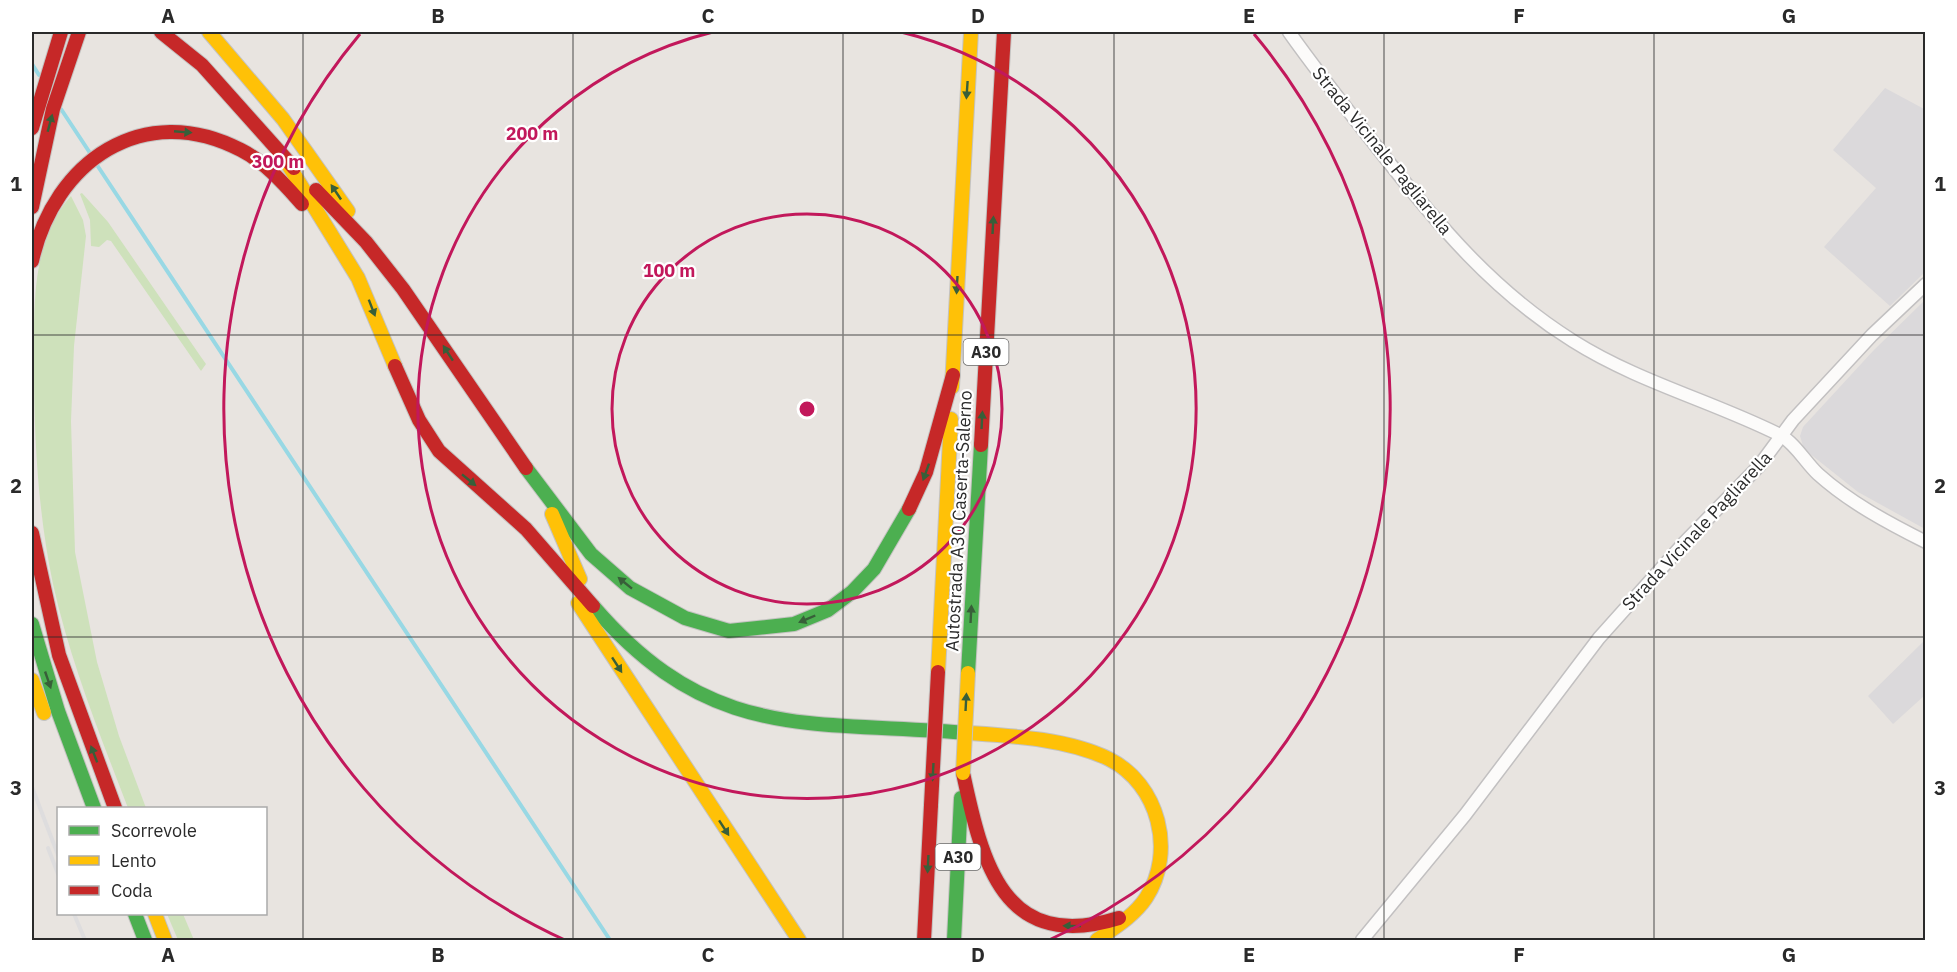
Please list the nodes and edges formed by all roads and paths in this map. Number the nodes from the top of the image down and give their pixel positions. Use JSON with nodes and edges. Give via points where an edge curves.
{"nodes":[{"id":1,"x":61,"y":32,"type":"edge"},
{"id":2,"x":79,"y":32,"type":"edge"},
{"id":3,"x":161,"y":32,"type":"edge"},
{"id":4,"x":209,"y":32,"type":"edge"},
{"id":5,"x":971,"y":32,"type":"edge"},
{"id":6,"x":1004,"y":32,"type":"edge"},
{"id":7,"x":1290,"y":32,"type":"edge"},
{"id":8,"x":34,"y":111,"type":"edge"},
{"id":9,"x":32,"y":128,"type":"edge"},
{"id":10,"x":284,"y":158,"type":"junction"},
{"id":11,"x":32,"y":207,"type":"edge"},
{"id":12,"x":366,"y":242,"type":"junction"},
{"id":13,"x":347,"y":255,"type":"junction"},
{"id":14,"x":32,"y":261,"type":"edge"},
{"id":15,"x":1926,"y":284,"type":"edge"},
{"id":16,"x":953,"y":375,"type":"junction"},
{"id":17,"x":1783,"y":436,"type":"junction"},
{"id":18,"x":547,"y":500,"type":"junction"},
{"id":19,"x":32,"y":533,"type":"edge"},
{"id":20,"x":1926,"y":542,"type":"edge"},
{"id":21,"x":553,"y":561,"type":"junction"},
{"id":22,"x":594,"y":606,"type":"junction"},
{"id":23,"x":32,"y":624,"type":"edge"},
{"id":24,"x":32,"y":680,"type":"edge"},
{"id":25,"x":963,"y":773,"type":"junction"},
{"id":26,"x":81,"y":807,"type":"edge"},
{"id":27,"x":94,"y":807,"type":"edge"},
{"id":28,"x":115,"y":807,"type":"edge"},
{"id":29,"x":155,"y":915,"type":"edge"},
{"id":30,"x":1129,"y":916,"type":"junction"},
{"id":31,"x":136,"y":917,"type":"edge"},
{"id":32,"x":145,"y":940,"type":"edge"},
{"id":33,"x":165,"y":940,"type":"edge"},
{"id":34,"x":799,"y":940,"type":"edge"},
{"id":35,"x":924,"y":940,"type":"edge"},
{"id":36,"x":954,"y":940,"type":"edge"},
{"id":37,"x":1097,"y":940,"type":"edge"},
{"id":38,"x":1362,"y":940,"type":"edge"}],
"edges":[{"from":1,"to":8,"type":"highway"},
{"from":11,"to":2,"type":"highway","one_way":true,"via":[[54,109]]},
{"from":3,"to":10,"type":"highway","via":[[202,65]]},
{"from":12,"to":4,"type":"highway","one_way":true,"via":[[338,194],[296,137]]},
{"from":5,"to":16,"type":"highway","name":"Autostrada A30 Caserta-Salerno","number":"A30","one_way":true},
{"from":25,"to":6,"type":"highway","name":"Autostrada A30 Caserta-Salerno","number":"A30","one_way":true,"bridge":true},
{"from":7,"to":17,"type":"street","name":"Strada Vicinale Pagliarella","via":[[1409,188],[1458,246],[1512,299],[1574,342],[1641,378]]},
{"from":8,"to":9,"type":"highway"},
{"from":10,"to":12,"type":"highway"},
{"from":10,"to":13,"type":"highway"},
{"from":18,"to":12,"type":"highway","one_way":true,"via":[[432,329]]},
{"from":14,"to":13,"type":"highway","one_way":true,"via":[[38,236],[59,193],[88,161],[126,141],[163,131],[210,136],[240,149],[291,191]]},
{"from":13,"to":21,"type":"highway","one_way":true,"via":[[409,404],[430,437],[448,462],[513,517]]},
{"from":15,"to":17,"type":"street","via":[[1872,335],[1793,420]]},
{"from":16,"to":18,"type":"highway","one_way":true,"via":[[926,472],[874,569],[828,610],[794,624],[729,631],[686,618],[630,588],[591,554]]},
{"from":16,"to":35,"type":"highway","name":"Autostrada A30 Caserta-Salerno","number":"A30","one_way":true,"bridge":true},
{"from":17,"to":20,"type":"street","via":[[1819,474],[1863,507]]},
{"from":17,"to":38,"type":"street","name":"Strada Vicinale Pagliarella","via":[[1599,638],[1465,815]]},
{"from":18,"to":22,"type":"highway","via":[[567,554]]},
{"from":28,"to":19,"type":"highway","one_way":true,"via":[[59,655]]},
{"from":21,"to":22,"type":"highway"},
{"from":21,"to":34,"type":"highway","one_way":true,"via":[[585,616]]},
{"from":22,"to":30,"type":"highway","via":[[636,652],[662,671],[697,692],[766,719],[997,734],[1086,750],[1107,758],[1139,781],[1152,801],[1159,824],[1160,861],[1154,883],[1146,899]]},
{"from":23,"to":27,"type":"highway","one_way":true,"via":[[58,711]]},
{"from":24,"to":26,"type":"highway"},
{"from":30,"to":25,"type":"highway","one_way":true,"via":[[1094,925],[1050,924],[1008,898],[984,859]]},
{"from":25,"to":36,"type":"highway","name":"Autostrada A30 Caserta-Salerno","number":"A30"},
{"from":29,"to":33,"type":"highway"},
{"from":30,"to":37,"type":"highway"},
{"from":31,"to":32,"type":"highway"}]}
